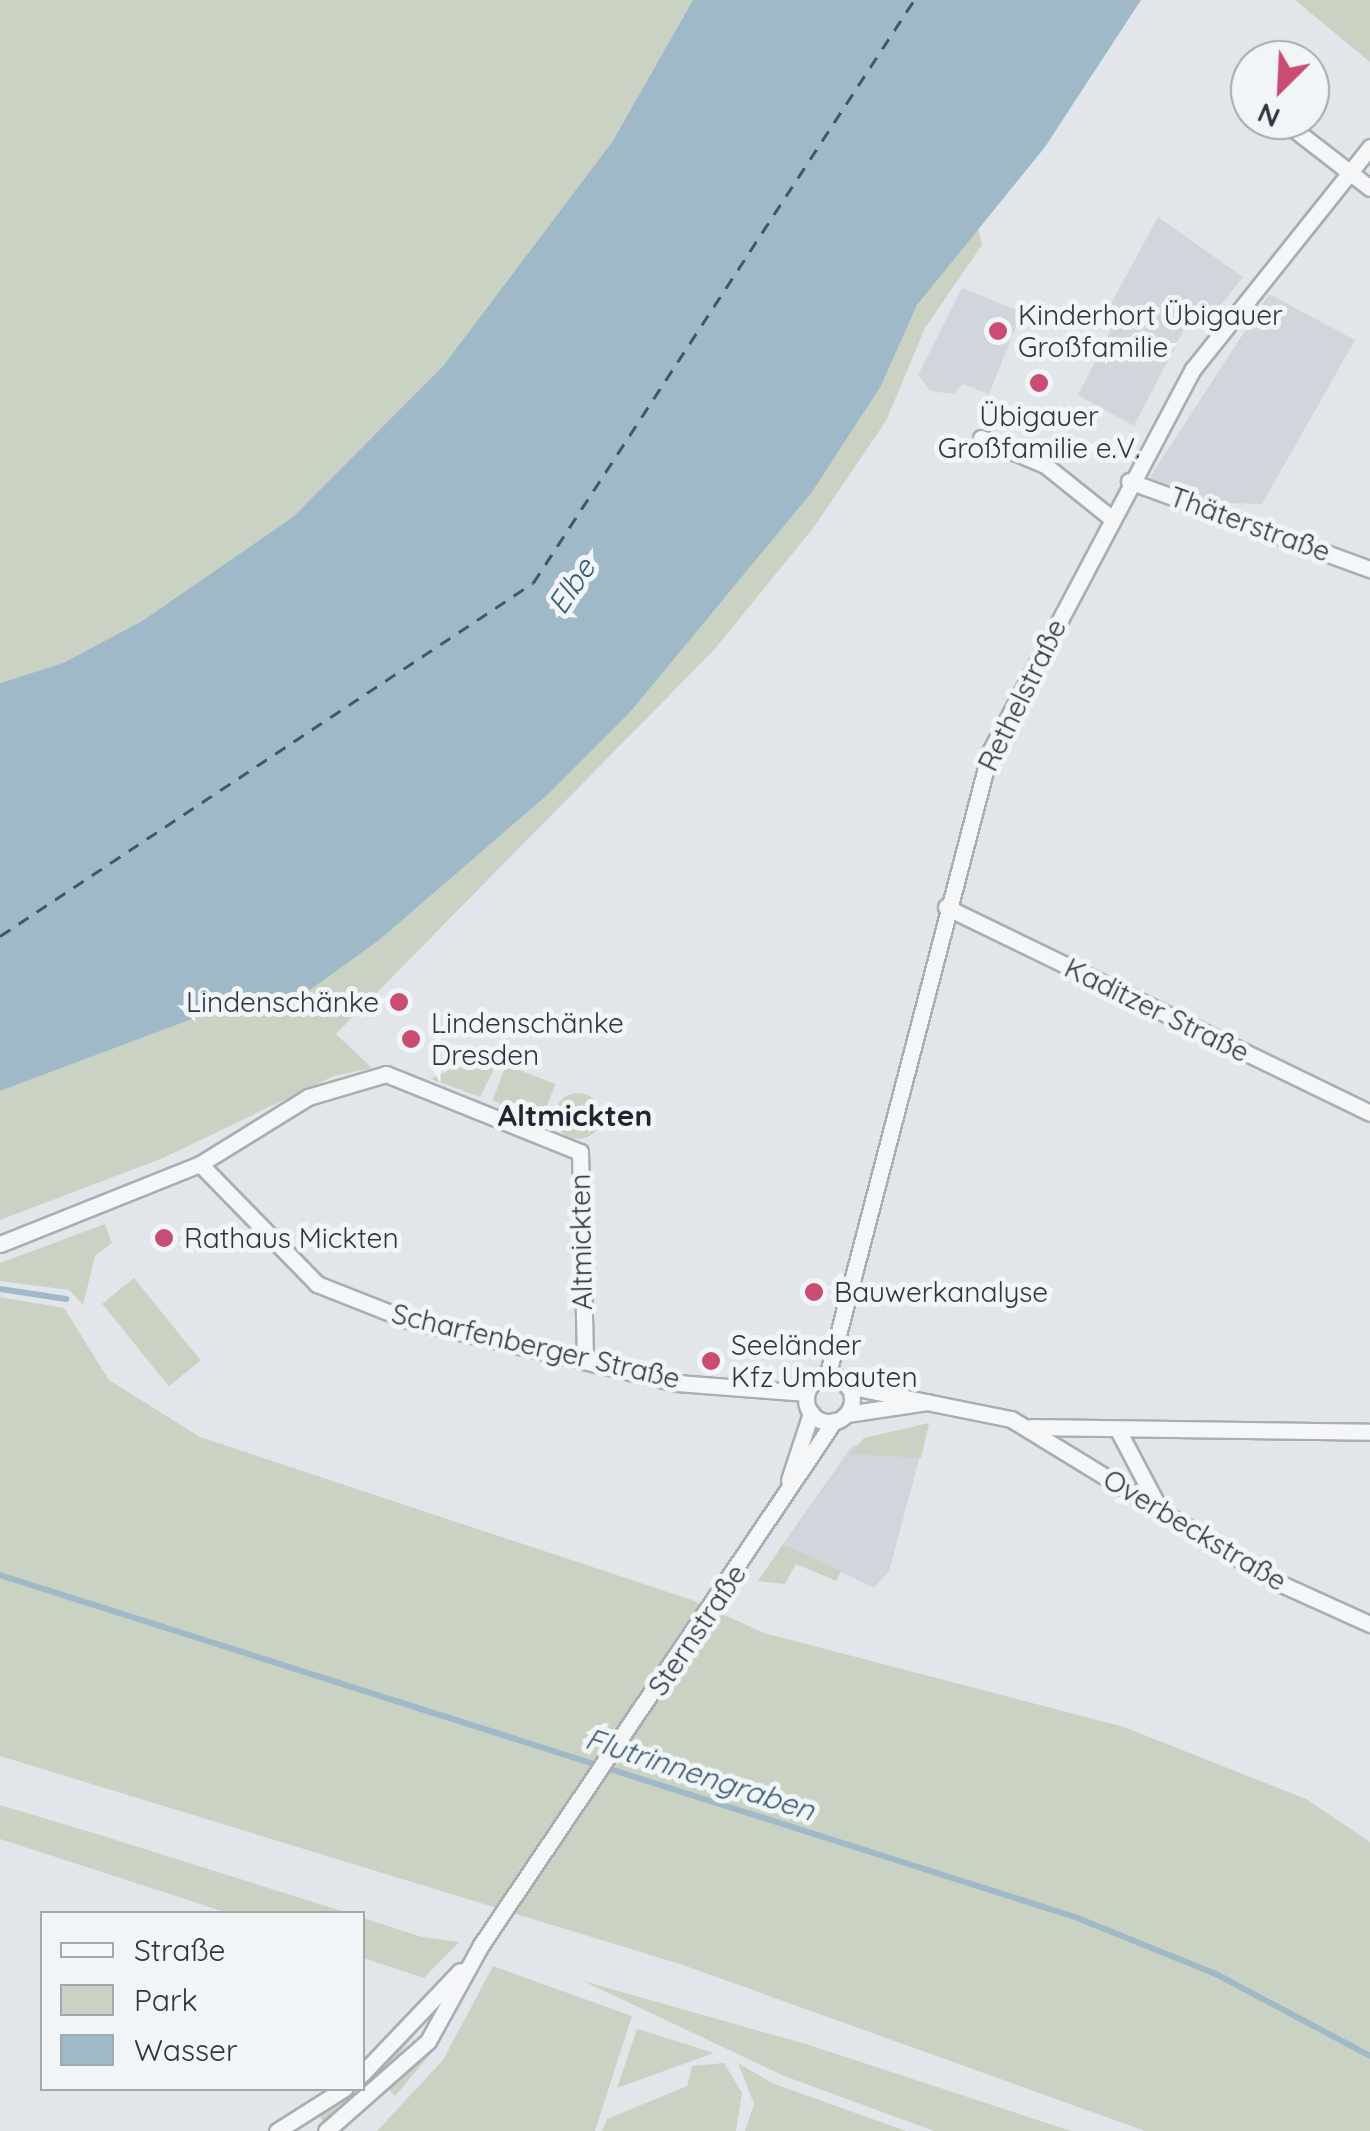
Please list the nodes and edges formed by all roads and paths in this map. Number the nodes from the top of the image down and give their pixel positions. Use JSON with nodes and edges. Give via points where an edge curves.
{"nodes":[{"id":1,"x":1306,"y":140,"type":"edge"},
{"id":2,"x":1370,"y":147,"type":"edge"},
{"id":3,"x":1347,"y":174,"type":"junction"},
{"id":4,"x":1370,"y":188,"type":"edge"},
{"id":5,"x":981,"y":438,"type":"dead end"},
{"id":6,"x":1129,"y":481,"type":"junction"},
{"id":7,"x":1110,"y":517,"type":"junction"},
{"id":8,"x":1370,"y":569,"type":"edge"},
{"id":9,"x":946,"y":907,"type":"junction"},
{"id":10,"x":1370,"y":1113,"type":"edge"},
{"id":11,"x":200,"y":1164,"type":"junction"},
{"id":12,"x":0,"y":1244,"type":"edge"},
{"id":13,"x":585,"y":1361,"type":"junction"},
{"id":14,"x":827,"y":1376,"type":"junction"},
{"id":15,"x":847,"y":1386,"type":"junction"},
{"id":16,"x":807,"y":1393,"type":"junction"},
{"id":17,"x":946,"y":1400,"type":"junction"},
{"id":18,"x":811,"y":1413,"type":"junction"},
{"id":19,"x":840,"y":1418,"type":"junction"},
{"id":20,"x":1026,"y":1427,"type":"junction"},
{"id":21,"x":1119,"y":1432,"type":"junction"},
{"id":22,"x":1370,"y":1432,"type":"edge"},
{"id":23,"x":782,"y":1499,"type":"junction"},
{"id":24,"x":1160,"y":1509,"type":"junction"},
{"id":25,"x":1370,"y":1624,"type":"edge"},
{"id":26,"x":477,"y":1952,"type":"junction"},
{"id":27,"x":365,"y":2071,"type":"edge"},
{"id":28,"x":340,"y":2091,"type":"edge"},
{"id":29,"x":278,"y":2131,"type":"edge"},
{"id":30,"x":326,"y":2131,"type":"edge"}],
"edges":[{"from":1,"to":3,"type":"street"},
{"from":2,"to":3,"type":"street","name":"Rethelstraße"},
{"from":3,"to":4,"type":"street"},
{"from":3,"to":6,"type":"street","name":"Rethelstraße","via":[[1192,370]]},
{"from":5,"to":7,"type":"street","via":[[1044,465]]},
{"from":6,"to":7,"type":"street","name":"Rethelstraße"},
{"from":6,"to":8,"type":"street","name":"Thäterstraße"},
{"from":7,"to":9,"type":"street","name":"Rethelstraße","via":[[990,752]]},
{"from":9,"to":10,"type":"street","name":"Kaditzer Straße"},
{"from":9,"to":14,"type":"street","name":"Rethelstraße"},
{"from":11,"to":12,"type":"street"},
{"from":11,"to":13,"type":"street","name":"Scharfenberger Straße","via":[[317,1284],[408,1320]]},
{"from":11,"to":13,"type":"street","name":"Altmickten","via":[[308,1098],[386,1074],[580,1152]]},
{"from":13,"to":16,"type":"street","name":"Scharfenberger Straße","via":[[677,1383]]},
{"from":14,"to":15,"type":"street"},
{"from":14,"to":16,"type":"street"},
{"from":15,"to":17,"type":"street"},
{"from":15,"to":19,"type":"street"},
{"from":16,"to":18,"type":"street"},
{"from":17,"to":19,"type":"street"},
{"from":17,"to":20,"type":"street"},
{"from":18,"to":19,"type":"street"},
{"from":18,"to":23,"type":"street","name":"Sternstraße"},
{"from":19,"to":23,"type":"street","name":"Sternstraße"},
{"from":20,"to":21,"type":"street"},
{"from":20,"to":24,"type":"street","name":"Overbeckstraße"},
{"from":21,"to":22,"type":"street","via":[[1156,1423]]},
{"from":21,"to":24,"type":"street"},
{"from":23,"to":26,"type":"street","name":"Sternstraße"},
{"from":24,"to":25,"type":"street","name":"Overbeckstraße","via":[[1279,1583]]},
{"from":26,"to":27,"type":"street","name":"Sternstraße"},
{"from":26,"to":30,"type":"street","name":"Sternstraße","via":[[428,2040]]},
{"from":28,"to":29,"type":"street"}]}
